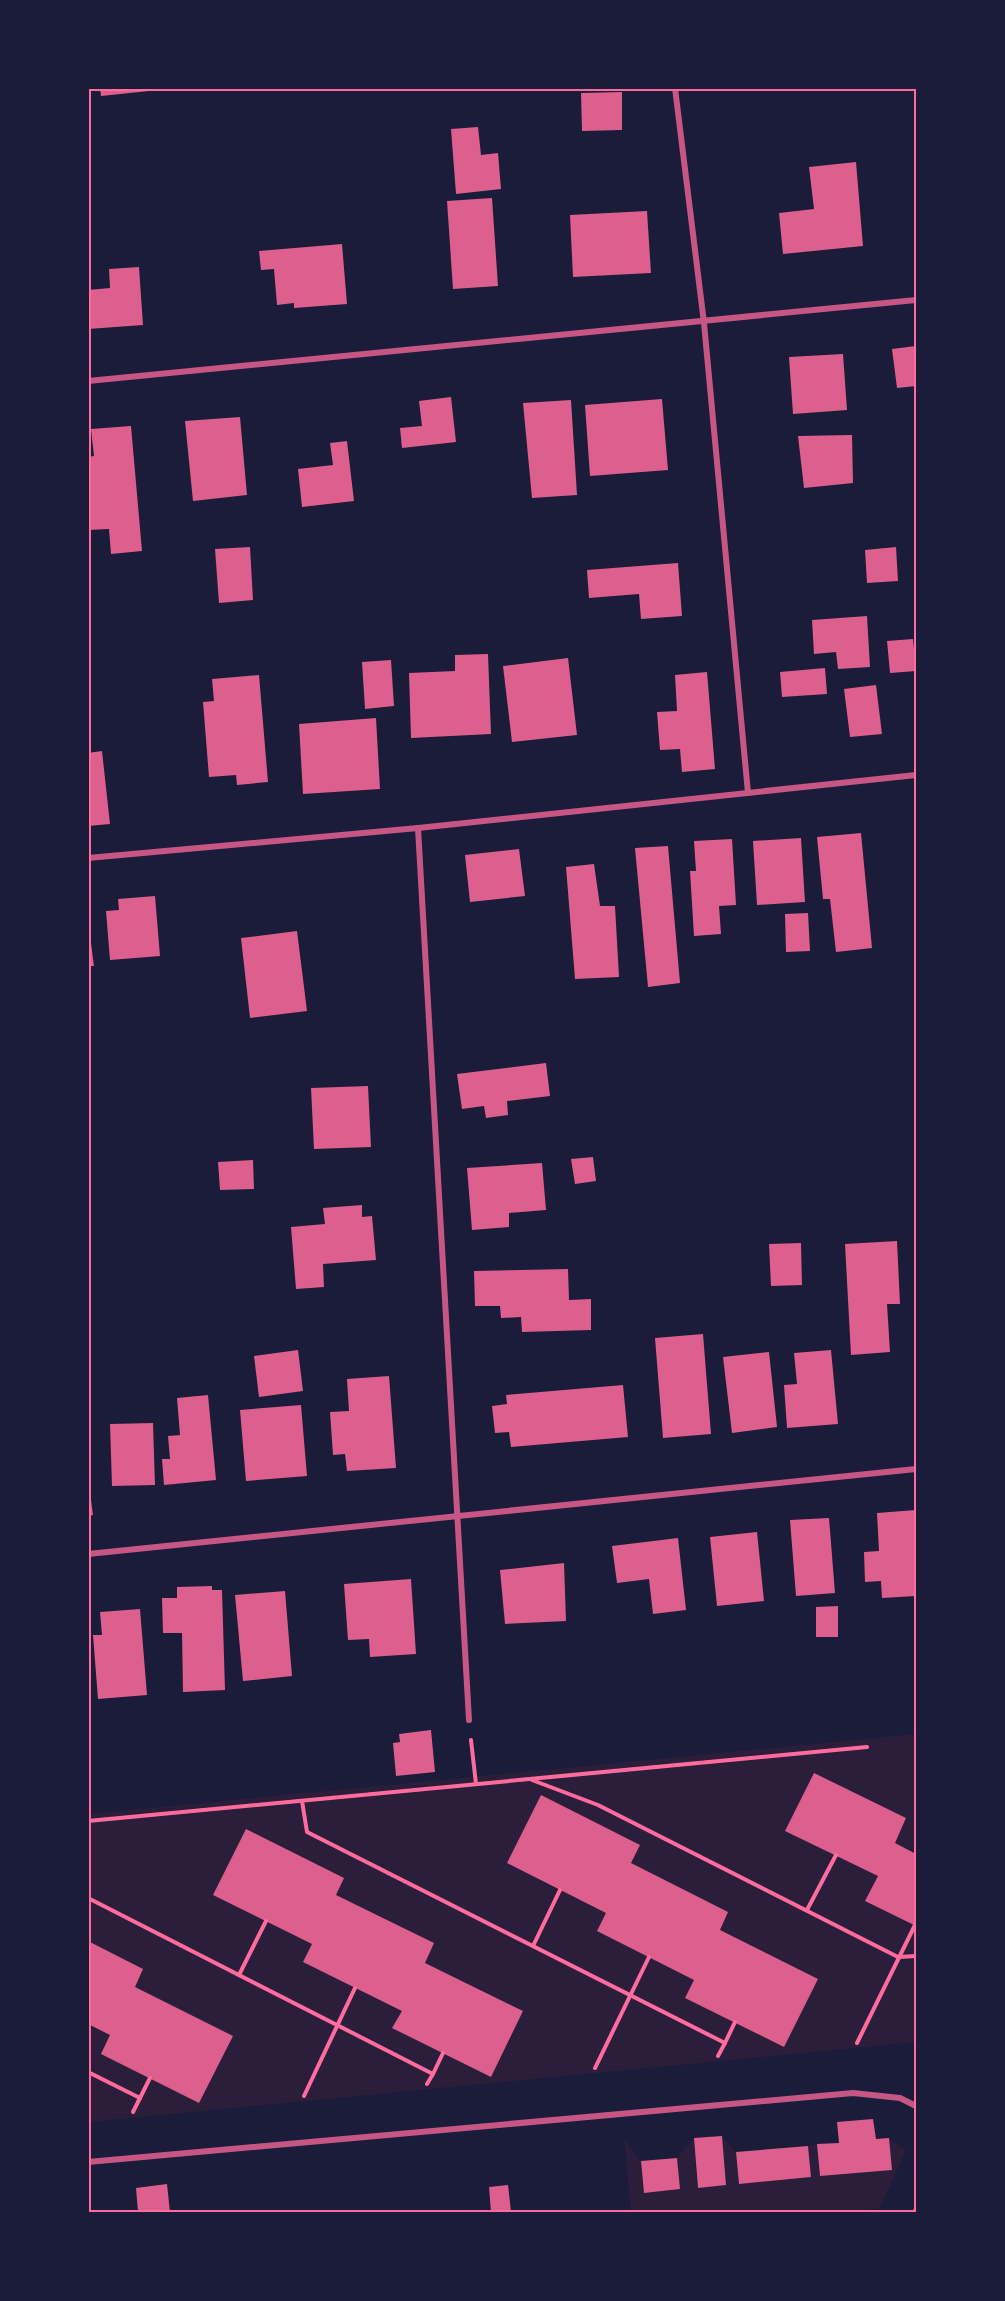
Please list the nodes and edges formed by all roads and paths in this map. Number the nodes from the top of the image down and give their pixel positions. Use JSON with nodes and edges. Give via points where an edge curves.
{"nodes":[{"id":1,"x":675,"y":88,"type":"edge"},
{"id":2,"x":916,"y":300,"type":"edge"},
{"id":3,"x":704,"y":323,"type":"junction"},
{"id":4,"x":88,"y":381,"type":"edge"},
{"id":5,"x":916,"y":775,"type":"edge"},
{"id":6,"x":748,"y":793,"type":"junction"},
{"id":7,"x":418,"y":828,"type":"junction"},
{"id":8,"x":88,"y":858,"type":"edge"},
{"id":9,"x":916,"y":1469,"type":"edge"},
{"id":10,"x":456,"y":1517,"type":"junction"},
{"id":11,"x":88,"y":1554,"type":"edge"},
{"id":12,"x":469,"y":1720,"type":"joint"},
{"id":13,"x":867,"y":1747,"type":"dead end"},
{"id":14,"x":529,"y":1779,"type":"junction"},
{"id":15,"x":476,"y":1784,"type":"junction"},
{"id":16,"x":302,"y":1801,"type":"junction"},
{"id":17,"x":88,"y":1821,"type":"edge"},
{"id":18,"x":836,"y":1855,"type":"dead end"},
{"id":19,"x":560,"y":1890,"type":"dead end"},
{"id":20,"x":88,"y":1898,"type":"edge"},
{"id":21,"x":807,"y":1910,"type":"junction"},
{"id":22,"x":266,"y":1921,"type":"dead end"},
{"id":23,"x":915,"y":1925,"type":"dead end"},
{"id":24,"x":533,"y":1946,"type":"junction"},
{"id":25,"x":916,"y":1956,"type":"edge"},
{"id":26,"x":649,"y":1957,"type":"dead end"},
{"id":27,"x":898,"y":1957,"type":"junction"},
{"id":28,"x":239,"y":1975,"type":"junction"},
{"id":29,"x":355,"y":1988,"type":"dead end"},
{"id":30,"x":630,"y":1995,"type":"junction"},
{"id":31,"x":735,"y":2022,"type":"dead end"},
{"id":32,"x":338,"y":2025,"type":"junction"},
{"id":33,"x":725,"y":2043,"type":"junction"},
{"id":34,"x":857,"y":2043,"type":"dead end"},
{"id":35,"x":443,"y":2054,"type":"dead end"},
{"id":36,"x":718,"y":2056,"type":"dead end"},
{"id":37,"x":595,"y":2068,"type":"dead end"},
{"id":38,"x":88,"y":2072,"type":"edge"},
{"id":39,"x":433,"y":2073,"type":"junction"},
{"id":40,"x":150,"y":2078,"type":"dead end"},
{"id":41,"x":427,"y":2084,"type":"dead end"},
{"id":42,"x":304,"y":2096,"type":"dead end"},
{"id":43,"x":140,"y":2098,"type":"junction"},
{"id":44,"x":916,"y":2106,"type":"edge"},
{"id":45,"x":133,"y":2112,"type":"dead end"},
{"id":46,"x":88,"y":2162,"type":"edge"}],
"edges":[{"from":1,"to":3,"type":"street"},
{"from":2,"to":3,"type":"street"},
{"from":3,"to":4,"type":"street"},
{"from":3,"to":6,"type":"street"},
{"from":5,"to":6,"type":"street"},
{"from":6,"to":7,"type":"street"},
{"from":7,"to":8,"type":"street"},
{"from":7,"to":10,"type":"street"},
{"from":9,"to":10,"type":"street"},
{"from":10,"to":11,"type":"street"},
{"from":10,"to":12,"type":"street"},
{"from":12,"to":15,"type":"path"},
{"from":13,"to":14,"type":"path"},
{"from":14,"to":15,"type":"path"},
{"from":14,"to":21,"type":"path","via":[[598,1805]]},
{"from":15,"to":16,"type":"path"},
{"from":16,"to":17,"type":"path"},
{"from":16,"to":24,"type":"path","via":[[308,1832]]},
{"from":18,"to":21,"type":"path"},
{"from":19,"to":24,"type":"path"},
{"from":20,"to":28,"type":"path"},
{"from":21,"to":27,"type":"path"},
{"from":22,"to":28,"type":"path"},
{"from":23,"to":27,"type":"path"},
{"from":24,"to":30,"type":"path"},
{"from":25,"to":27,"type":"path"},
{"from":26,"to":30,"type":"path"},
{"from":27,"to":34,"type":"path"},
{"from":28,"to":32,"type":"path"},
{"from":29,"to":32,"type":"path"},
{"from":30,"to":33,"type":"path"},
{"from":30,"to":37,"type":"path"},
{"from":31,"to":33,"type":"path"},
{"from":32,"to":39,"type":"path"},
{"from":32,"to":42,"type":"path"},
{"from":33,"to":36,"type":"path"},
{"from":35,"to":39,"type":"path"},
{"from":38,"to":43,"type":"path"},
{"from":39,"to":41,"type":"path"},
{"from":40,"to":43,"type":"path"},
{"from":43,"to":45,"type":"path"},
{"from":44,"to":46,"type":"street","via":[[900,2098],[853,2093]]}]}
